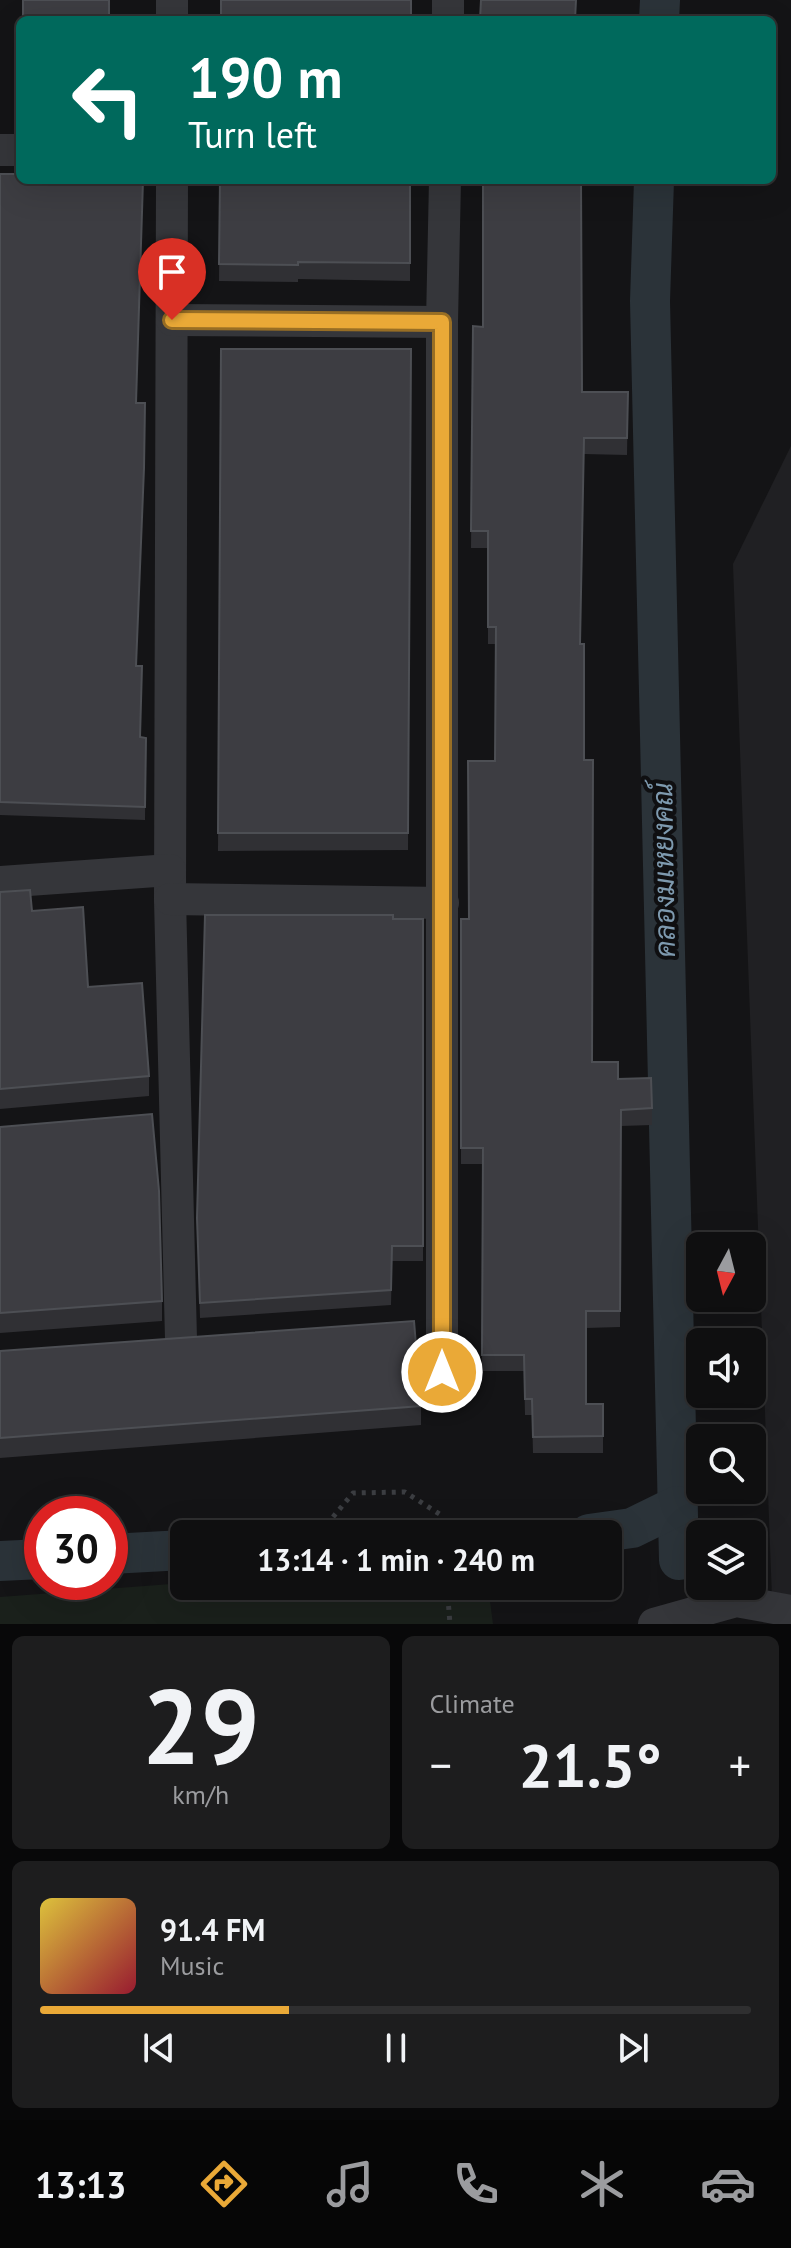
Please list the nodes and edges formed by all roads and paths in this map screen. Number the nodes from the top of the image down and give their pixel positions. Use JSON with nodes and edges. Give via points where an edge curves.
{"nodes":[{"id":1,"x":172,"y":184,"type":"edge"},
{"id":2,"x":445,"y":184,"type":"edge"},
{"id":3,"x":172,"y":320,"type":"junction"},
{"id":4,"x":442,"y":322,"type":"junction"},
{"id":5,"x":0,"y":882,"type":"edge"},
{"id":6,"x":170,"y":884,"type":"junction"},
{"id":7,"x":443,"y":903,"type":"junction"},
{"id":8,"x":182,"y":1339,"type":"edge"},
{"id":9,"x":442,"y":1372,"type":"dead end"},
{"id":10,"x":333,"y":1517,"type":"dead end"},
{"id":11,"x":441,"y":1520,"type":"edge"},
{"id":12,"x":448,"y":1600,"type":"edge"},
{"id":13,"x":791,"y":1611,"type":"edge"},
{"id":14,"x":450,"y":1624,"type":"edge"},
{"id":15,"x":654,"y":1624,"type":"edge"}],
"edges":[{"from":1,"to":3,"type":"street"},
{"from":2,"to":4,"type":"street"},
{"from":3,"to":4,"type":"street"},
{"from":3,"to":6,"type":"street"},
{"from":4,"to":7,"type":"street"},
{"from":5,"to":6,"type":"street"},
{"from":6,"to":7,"type":"street"},
{"from":6,"to":8,"type":"street","via":[[161,1114]]},
{"from":7,"to":9,"type":"street","via":[[427,1321]]},
{"from":10,"to":11,"type":"path","via":[[353,1493],[405,1492]]},
{"from":12,"to":14,"type":"path"},
{"from":13,"to":15,"type":"street","via":[[736,1601]]}]}
